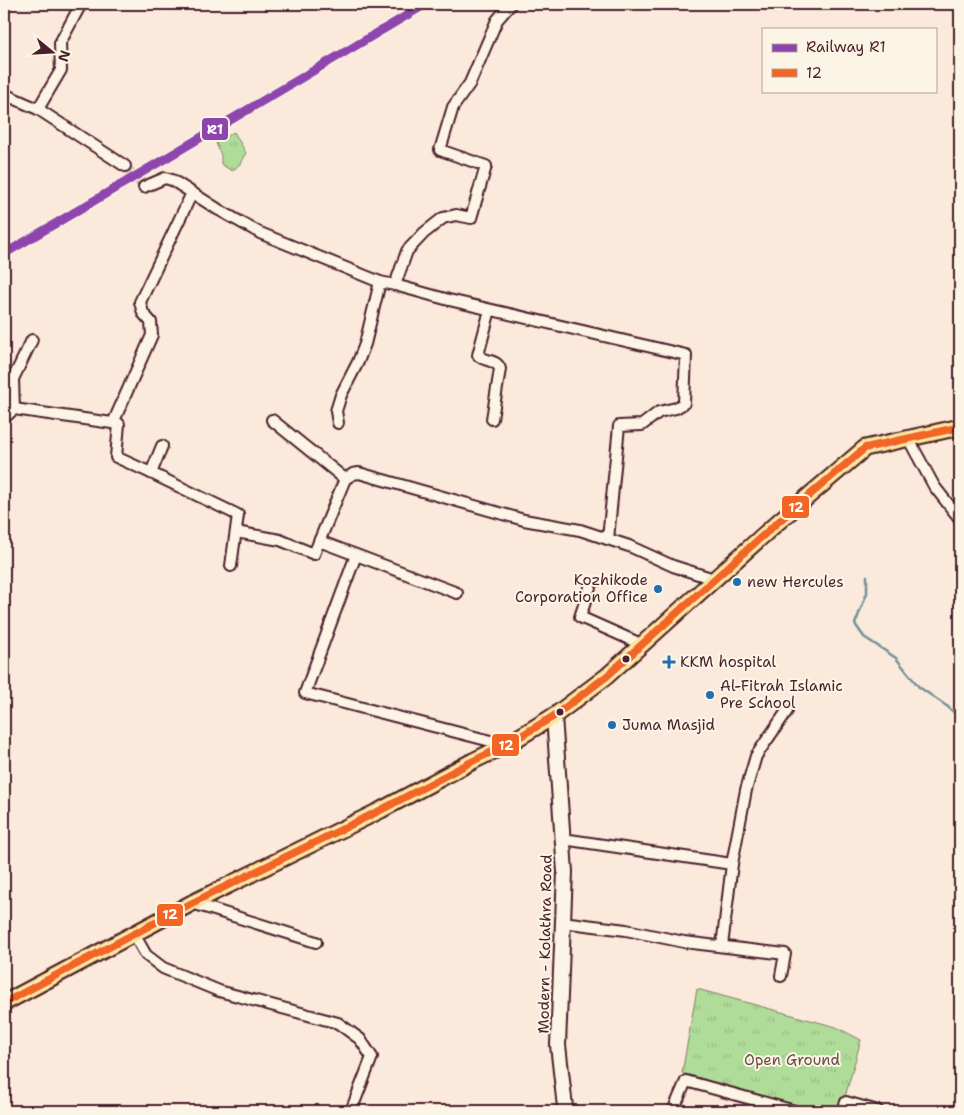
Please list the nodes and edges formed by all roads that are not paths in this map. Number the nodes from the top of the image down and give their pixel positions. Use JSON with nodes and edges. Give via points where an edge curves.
{"nodes":[{"id":1,"x":81,"y":4,"type":"edge"},
{"id":2,"x":511,"y":4,"type":"edge"},
{"id":3,"x":4,"y":94,"type":"edge"},
{"id":4,"x":38,"y":109,"type":"junction"},
{"id":5,"x":125,"y":166,"type":"tunnel mouth"},
{"id":6,"x":144,"y":187,"type":"dead end"},
{"id":7,"x":192,"y":193,"type":"junction"},
{"id":8,"x":380,"y":282,"type":"junction"},
{"id":9,"x":395,"y":285,"type":"junction"},
{"id":10,"x":490,"y":310,"type":"junction"},
{"id":11,"x":32,"y":340,"type":"dead end"},
{"id":12,"x":14,"y":409,"type":"junction"},
{"id":13,"x":4,"y":418,"type":"edge"},
{"id":14,"x":492,"y":419,"type":"dead end"},
{"id":15,"x":272,"y":420,"type":"dead end"},
{"id":16,"x":338,"y":422,"type":"dead end"},
{"id":17,"x":113,"y":423,"type":"junction"},
{"id":18,"x":960,"y":426,"type":"edge"},
{"id":19,"x":908,"y":438,"type":"junction"},
{"id":20,"x":162,"y":446,"type":"dead end"},
{"id":21,"x":151,"y":473,"type":"junction"},
{"id":22,"x":345,"y":479,"type":"junction"},
{"id":23,"x":960,"y":519,"type":"edge"},
{"id":24,"x":236,"y":532,"type":"junction"},
{"id":25,"x":608,"y":539,"type":"junction"},
{"id":26,"x":319,"y":541,"type":"junction"},
{"id":27,"x":356,"y":556,"type":"junction"},
{"id":28,"x":231,"y":566,"type":"dead end"},
{"id":29,"x":714,"y":579,"type":"junction"},
{"id":30,"x":591,"y":584,"type":"dead end"},
{"id":31,"x":456,"y":593,"type":"dead end"},
{"id":32,"x":643,"y":645,"type":"junction"},
{"id":33,"x":788,"y":710,"type":"dead end"},
{"id":34,"x":554,"y":716,"type":"junction"},
{"id":35,"x":506,"y":745,"type":"junction"},
{"id":36,"x":562,"y":839,"type":"junction"},
{"id":37,"x":732,"y":864,"type":"junction"},
{"id":38,"x":192,"y":904,"type":"junction"},
{"id":39,"x":562,"y":922,"type":"junction"},
{"id":40,"x":134,"y":934,"type":"junction"},
{"id":41,"x":316,"y":942,"type":"dead end"},
{"id":42,"x":722,"y":946,"type":"junction"},
{"id":43,"x":781,"y":976,"type":"dead end"},
{"id":44,"x":4,"y":1003,"type":"edge"},
{"id":45,"x":351,"y":1111,"type":"edge"},
{"id":46,"x":568,"y":1111,"type":"edge"},
{"id":47,"x":673,"y":1111,"type":"edge"},
{"id":48,"x":795,"y":1111,"type":"edge"},
{"id":49,"x":843,"y":1111,"type":"edge"},
{"id":50,"x":878,"y":1111,"type":"edge"}],
"edges":[{"from":1,"to":4,"type":"street","via":[[60,43],[61,70]]},
{"from":2,"to":9,"type":"street","via":[[497,20],[470,83],[453,107],[440,150],[486,166],[471,218],[456,215],[443,218],[424,233],[407,251]]},
{"from":3,"to":4,"type":"street"},
{"from":4,"to":5,"type":"street"},
{"from":6,"to":7,"type":"street","via":[[165,178]]},
{"from":7,"to":8,"type":"street","via":[[270,238]]},
{"from":7,"to":17,"type":"street","via":[[140,302],[143,313],[151,322],[152,335]]},
{"from":8,"to":9,"type":"street"},
{"from":8,"to":16,"type":"street","via":[[365,344],[336,411]]},
{"from":9,"to":10,"type":"street"},
{"from":10,"to":14,"type":"street","via":[[478,355],[494,362],[500,369]]},
{"from":10,"to":25,"type":"street","via":[[686,355],[684,403],[660,412],[642,425],[619,426]]},
{"from":11,"to":12,"type":"street","via":[[13,379]]},
{"from":12,"to":13,"type":"street"},
{"from":12,"to":17,"type":"street"},
{"from":15,"to":22,"type":"street"},
{"from":17,"to":21,"type":"street","via":[[119,424],[116,457]]},
{"from":18,"to":19,"type":"main road"},
{"from":19,"to":23,"type":"street","via":[[934,486]]},
{"from":19,"to":29,"type":"main road","via":[[865,448]]},
{"from":20,"to":21,"type":"street"},
{"from":21,"to":24,"type":"street","via":[[238,516]]},
{"from":22,"to":25,"type":"street","via":[[359,473],[524,520],[580,530]]},
{"from":22,"to":26,"type":"street"},
{"from":24,"to":26,"type":"street","via":[[280,540],[314,554]]},
{"from":24,"to":28,"type":"street"},
{"from":25,"to":29,"type":"street"},
{"from":26,"to":27,"type":"street"},
{"from":27,"to":31,"type":"street"},
{"from":27,"to":35,"type":"street","via":[[305,693]]},
{"from":29,"to":32,"type":"main road"},
{"from":30,"to":32,"type":"street","via":[[580,616]]},
{"from":32,"to":34,"type":"main road"},
{"from":33,"to":37,"type":"street","via":[[756,756]]},
{"from":34,"to":35,"type":"main road"},
{"from":34,"to":36,"type":"main road","name":"Modern - Kolathra Road"},
{"from":35,"to":38,"type":"main road"},
{"from":36,"to":37,"type":"street"},
{"from":36,"to":39,"type":"main road","name":"Modern - Kolathra Road","via":[[565,872]]},
{"from":37,"to":42,"type":"street"},
{"from":38,"to":40,"type":"main road"},
{"from":38,"to":41,"type":"street"},
{"from":39,"to":42,"type":"street"},
{"from":39,"to":46,"type":"main road","name":"Modern - Kolathra Road","via":[[558,1045]]},
{"from":40,"to":44,"type":"main road"},
{"from":40,"to":45,"type":"street","via":[[146,955],[164,968],[220,991],[338,1023],[360,1039],[372,1057]]},
{"from":42,"to":43,"type":"street","via":[[785,954]]},
{"from":47,"to":48,"type":"street","via":[[686,1081]]},
{"from":49,"to":50,"type":"street","via":[[846,1102]]}]}
